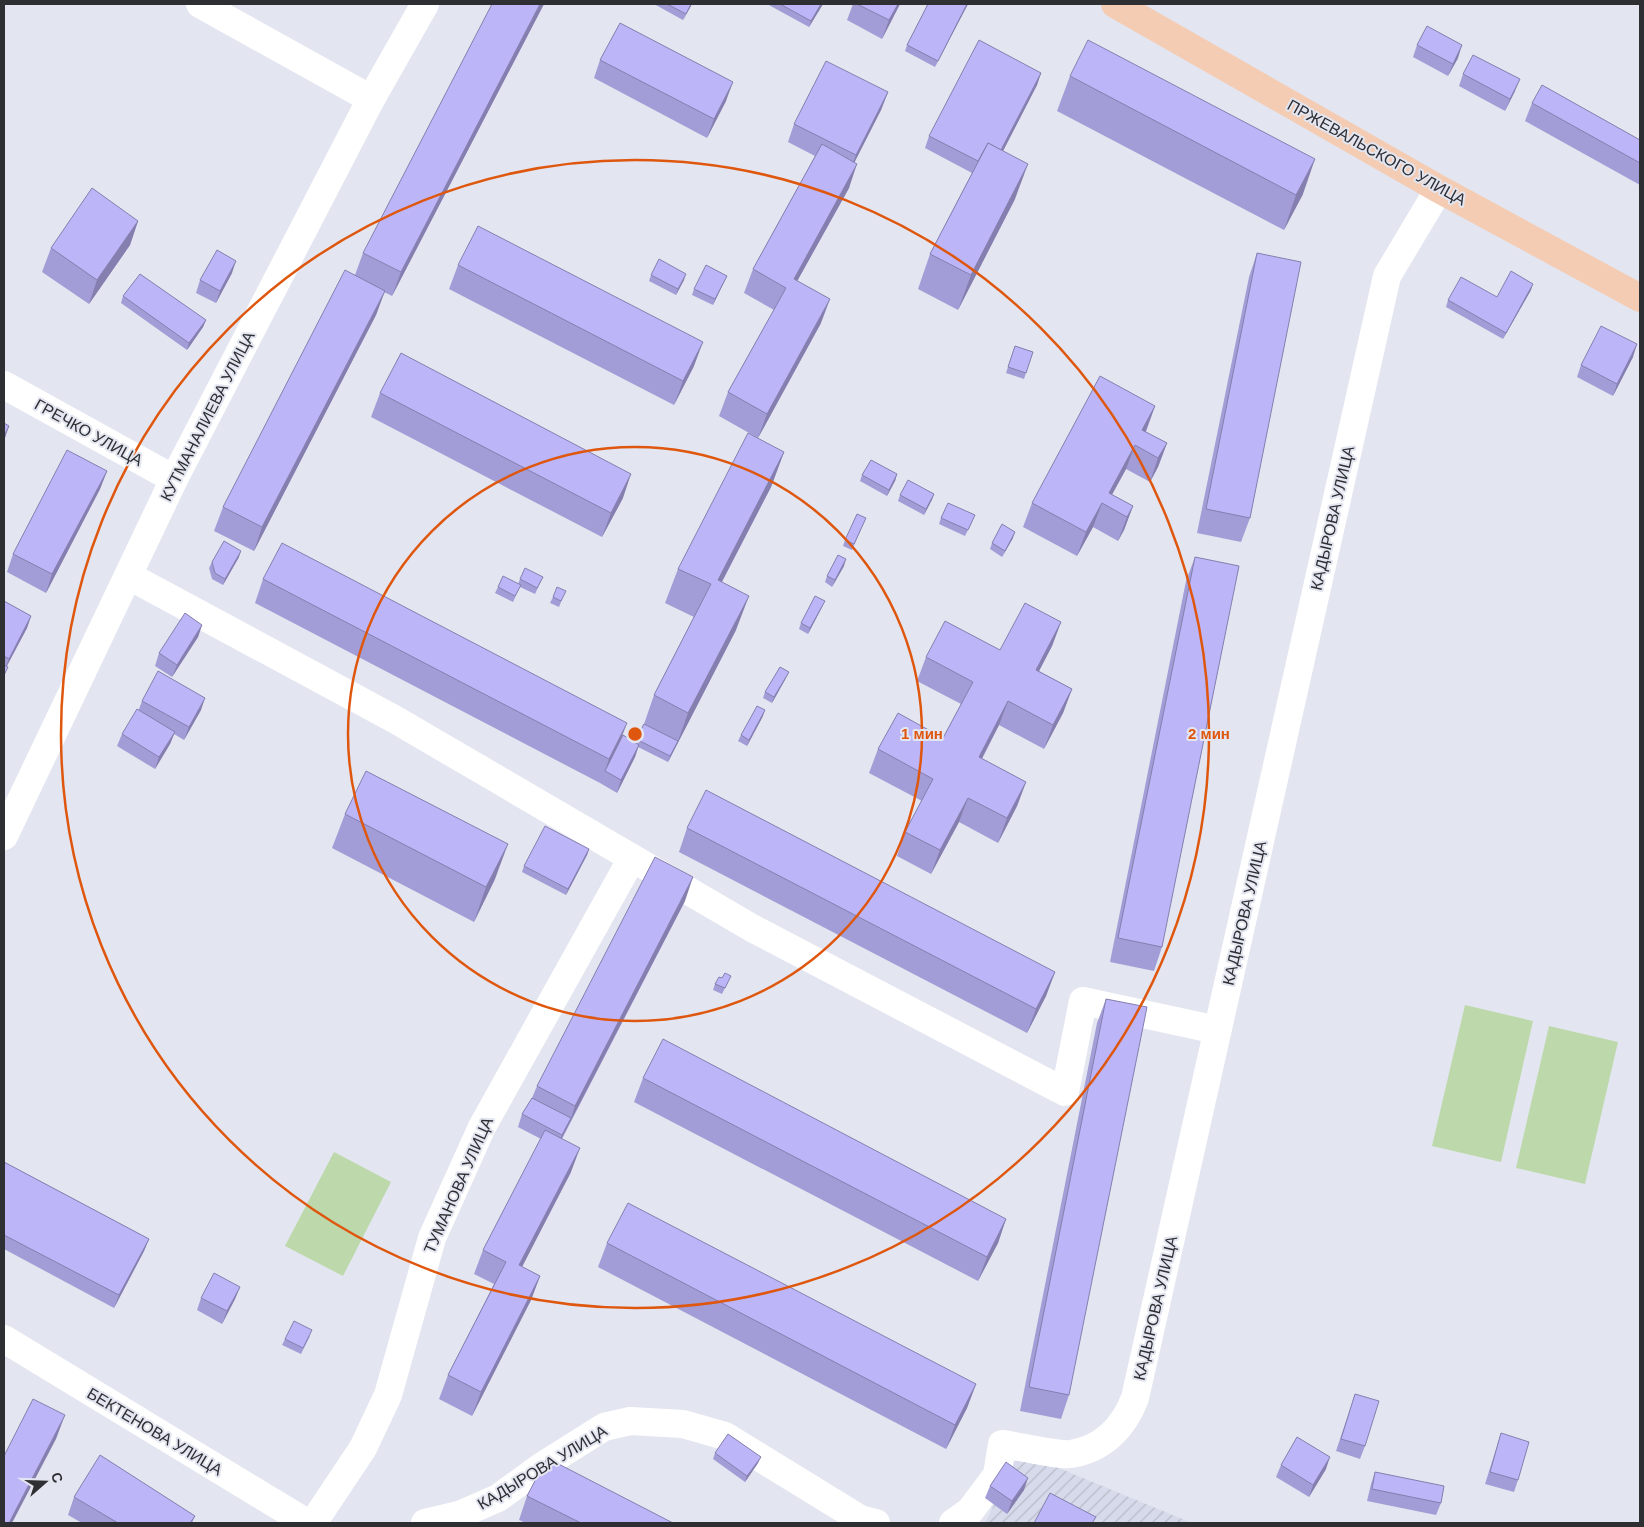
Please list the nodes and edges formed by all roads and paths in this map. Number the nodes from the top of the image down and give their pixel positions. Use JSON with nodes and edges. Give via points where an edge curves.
{"nodes":[{"id":1,"x":200,"y":4,"type":"edge"},
{"id":2,"x":425,"y":4,"type":"edge"},
{"id":3,"x":1115,"y":4,"type":"edge"},
{"id":4,"x":371,"y":99,"type":"junction"},
{"id":5,"x":1439,"y":189,"type":"junction"},
{"id":6,"x":1640,"y":298,"type":"edge"},
{"id":7,"x":4,"y":385,"type":"edge"},
{"id":8,"x":174,"y":479,"type":"junction"},
{"id":9,"x":129,"y":576,"type":"junction"},
{"id":10,"x":4,"y":836,"type":"edge"},
{"id":11,"x":632,"y":858,"type":"junction"},
{"id":12,"x":1217,"y":1030,"type":"junction"},
{"id":13,"x":4,"y":1340,"type":"edge"},
{"id":14,"x":307,"y":1523,"type":"edge"},
{"id":15,"x":313,"y":1523,"type":"edge"},
{"id":16,"x":425,"y":1523,"type":"edge"},
{"id":17,"x":876,"y":1523,"type":"edge"},
{"id":18,"x":953,"y":1523,"type":"edge"}],
"edges":[{"from":1,"to":4,"type":"street"},
{"from":2,"to":4,"type":"street","name":"КУТМАНАЛИЕВА УЛИЦА"},
{"from":3,"to":5,"type":"main road","name":"ПРЖЕВАЛЬСКОГО УЛИЦА"},
{"from":4,"to":8,"type":"street","name":"КУТМАНАЛИЕВА УЛИЦА"},
{"from":5,"to":6,"type":"main road","name":"ПРЖЕВАЛЬСКОГО УЛИЦА"},
{"from":5,"to":12,"type":"street","name":"КАДЫРОВА УЛИЦА","via":[[1387,276]]},
{"from":7,"to":8,"type":"street","name":"ГРЕЧКО УЛИЦА"},
{"from":8,"to":9,"type":"street","name":"КУТМАНАЛИЕВА УЛИЦА"},
{"from":9,"to":10,"type":"street","name":"КУТМАНАЛИЕВА УЛИЦА"},
{"from":9,"to":11,"type":"street","via":[[396,720]]},
{"from":11,"to":12,"type":"street","via":[[752,928],[1065,1092],[1083,1002]]},
{"from":11,"to":15,"type":"street","name":"ТУМАНОВА УЛИЦА","via":[[482,1127],[432,1238],[388,1395],[363,1448]]},
{"from":12,"to":18,"type":"street","name":"КАДЫРОВА УЛИЦА","via":[[1135,1398],[1128,1417],[1104,1440],[1070,1454],[1002,1444],[997,1476],[970,1511]]},
{"from":13,"to":14,"type":"street","name":"БЕКТЕНОВА УЛИЦА"},
{"from":16,"to":17,"type":"street","name":"КАДЫРОВА УЛИЦА","via":[[459,1515],[498,1498],[604,1427],[630,1421],[683,1424],[725,1436],[860,1519]]}]}
